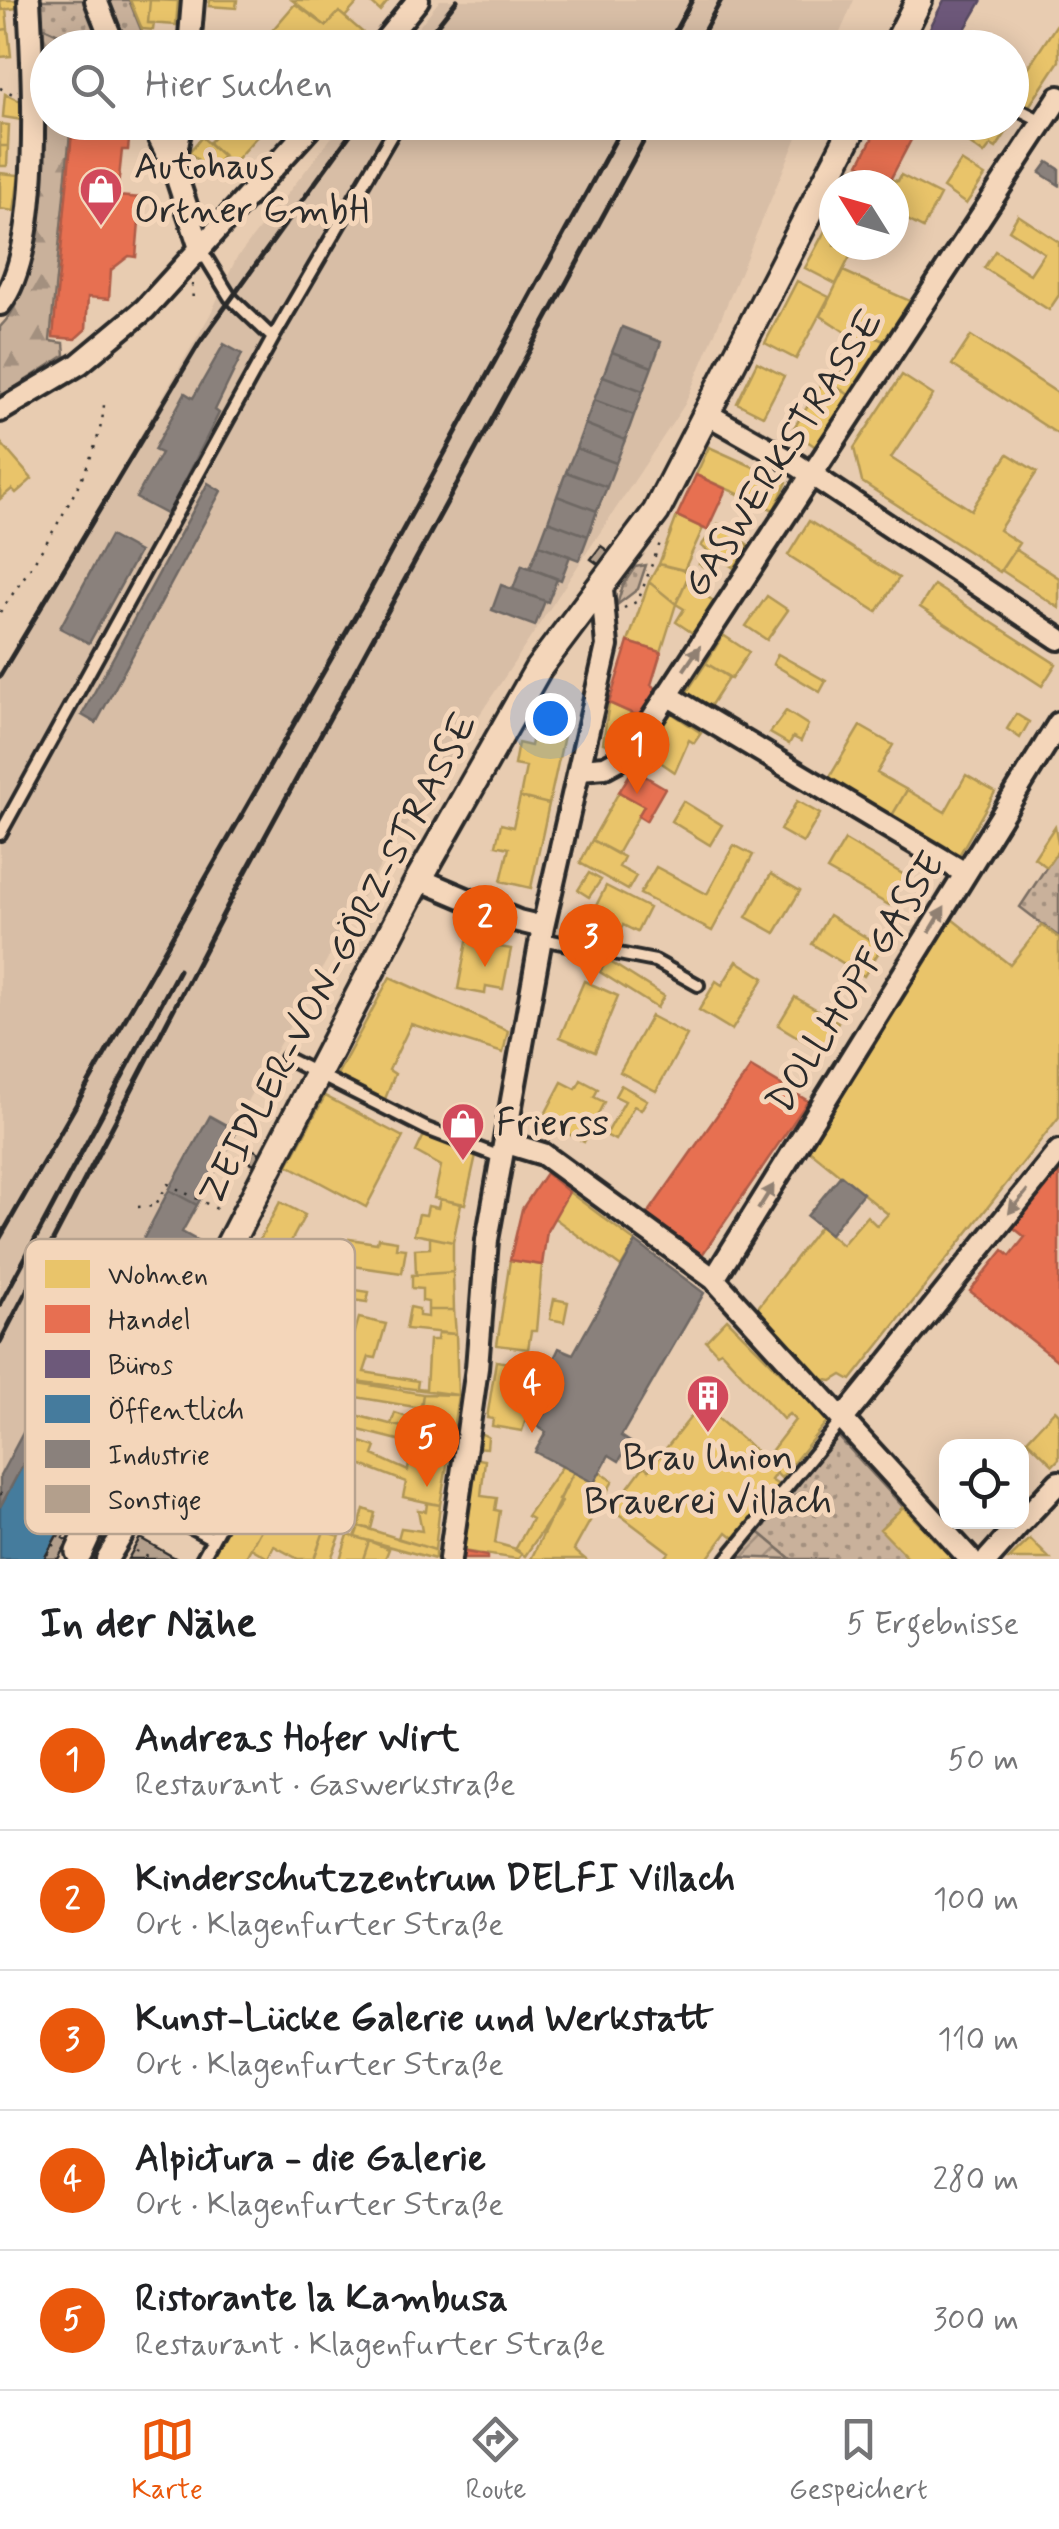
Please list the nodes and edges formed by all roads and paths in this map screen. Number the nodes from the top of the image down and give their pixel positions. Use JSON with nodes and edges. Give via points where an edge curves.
{"nodes":[{"id":1,"x":29,"y":0,"type":"edge"},
{"id":2,"x":96,"y":0,"type":"edge"},
{"id":3,"x":193,"y":0,"type":"edge"},
{"id":4,"x":418,"y":0,"type":"edge"},
{"id":5,"x":916,"y":1,"type":"edge"},
{"id":6,"x":31,"y":30,"type":"edge"},
{"id":7,"x":108,"y":30,"type":"edge"},
{"id":8,"x":190,"y":30,"type":"edge"},
{"id":9,"x":394,"y":30,"type":"edge"},
{"id":10,"x":903,"y":30,"type":"edge"},
{"id":11,"x":1059,"y":97,"type":"edge"},
{"id":12,"x":1029,"y":114,"type":"edge"},
{"id":13,"x":1043,"y":121,"type":"junction"},
{"id":14,"x":32,"y":140,"type":"edge"},
{"id":15,"x":160,"y":140,"type":"edge"},
{"id":16,"x":178,"y":140,"type":"edge"},
{"id":17,"x":299,"y":140,"type":"edge"},
{"id":18,"x":388,"y":140,"type":"edge"},
{"id":19,"x":847,"y":140,"type":"edge"},
{"id":20,"x":173,"y":166,"type":"junction"},
{"id":21,"x":200,"y":248,"type":"junction"},
{"id":22,"x":192,"y":278,"type":"dead end"},
{"id":23,"x":193,"y":302,"type":"dead end"},
{"id":24,"x":0,"y":304,"type":"edge"},
{"id":25,"x":273,"y":338,"type":"junction"},
{"id":26,"x":104,"y":400,"type":"dead end"},
{"id":27,"x":0,"y":411,"type":"edge"},
{"id":28,"x":709,"y":415,"type":"junction"},
{"id":29,"x":812,"y":475,"type":"junction"},
{"id":30,"x":602,"y":589,"type":"junction"},
{"id":31,"x":0,"y":612,"type":"edge"},
{"id":32,"x":1059,"y":639,"type":"edge"},
{"id":33,"x":666,"y":695,"type":"junction"},
{"id":34,"x":1059,"y":723,"type":"edge"},
{"id":35,"x":580,"y":769,"type":"junction"},
{"id":36,"x":0,"y":834,"type":"edge"},
{"id":37,"x":966,"y":873,"type":"junction"},
{"id":38,"x":419,"y":879,"type":"junction"},
{"id":39,"x":542,"y":933,"type":"junction"},
{"id":40,"x":698,"y":985,"type":"dead end"},
{"id":41,"x":286,"y":1058,"type":"dead end"},
{"id":42,"x":318,"y":1074,"type":"junction"},
{"id":43,"x":505,"y":1150,"type":"junction"},
{"id":44,"x":1059,"y":1151,"type":"edge"},
{"id":45,"x":138,"y":1207,"type":"dead end"},
{"id":46,"x":231,"y":1216,"type":"dead end"},
{"id":47,"x":232,"y":1239,"type":"edge"},
{"id":48,"x":714,"y":1280,"type":"junction"},
{"id":49,"x":843,"y":1419,"type":"junction"},
{"id":50,"x":1059,"y":1482,"type":"edge"},
{"id":51,"x":0,"y":1494,"type":"edge"},
{"id":52,"x":4,"y":1498,"type":"dead end"},
{"id":53,"x":1029,"y":1513,"type":"edge"},
{"id":54,"x":1014,"y":1529,"type":"edge"},
{"id":55,"x":87,"y":1534,"type":"edge"},
{"id":56,"x":105,"y":1534,"type":"edge"},
{"id":57,"x":204,"y":1534,"type":"edge"},
{"id":58,"x":216,"y":1534,"type":"edge"},
{"id":59,"x":213,"y":1539,"type":"junction"},
{"id":60,"x":128,"y":1546,"type":"dead end"},
{"id":61,"x":76,"y":1557,"type":"edge"},
{"id":62,"x":145,"y":1557,"type":"edge"},
{"id":63,"x":152,"y":1559,"type":"edge"},
{"id":64,"x":202,"y":1559,"type":"edge"},
{"id":65,"x":450,"y":1559,"type":"edge"},
{"id":66,"x":727,"y":1559,"type":"edge"},
{"id":67,"x":970,"y":1559,"type":"edge"},
{"id":68,"x":988,"y":1559,"type":"edge"}],
"edges":[{"from":1,"to":6,"type":"street"},
{"from":2,"to":7,"type":"street"},
{"from":3,"to":8,"type":"street"},
{"from":4,"to":9,"type":"street"},
{"from":5,"to":10,"type":"street"},
{"from":11,"to":13,"type":"street","name":"GASWERKSTRASSE"},
{"from":12,"to":13,"type":"lane"},
{"from":13,"to":29,"type":"street","name":"GASWERKSTRASSE"},
{"from":14,"to":24,"type":"street","via":[[24,237]]},
{"from":15,"to":20,"type":"street"},
{"from":16,"to":20,"type":"street"},
{"from":17,"to":21,"type":"street"},
{"from":18,"to":25,"type":"lane"},
{"from":19,"to":28,"type":"street","name":"ZEIDLER-VON-GÖRZ-STRASSE"},
{"from":20,"to":21,"type":"street"},
{"from":21,"to":25,"type":"lane","via":[[230,297]]},
{"from":21,"to":27,"type":"street","via":[[92,353]]},
{"from":22,"to":23,"type":"path"},
{"from":25,"to":36,"type":"lane"},
{"from":26,"to":31,"type":"path","via":[[104,421],[69,502]]},
{"from":28,"to":29,"type":"street"},
{"from":28,"to":30,"type":"street","name":"ZEIDLER-VON-GÖRZ-STRASSE","via":[[656,512]]},
{"from":29,"to":32,"type":"street"},
{"from":33,"to":29,"type":"street","name":"GASWERKSTRASSE","one_way":true},
{"from":30,"to":35,"type":"street","via":[[608,646]]},
{"from":30,"to":38,"type":"street","name":"ZEIDLER-VON-GÖRZ-STRASSE","via":[[538,669]]},
{"from":33,"to":35,"type":"street","name":"GASWERKSTRASSE","via":[[629,754],[605,767]]},
{"from":33,"to":37,"type":"street"},
{"from":34,"to":37,"type":"street","name":"DOLLHOPFGASSE"},
{"from":35,"to":39,"type":"street"},
{"from":48,"to":37,"type":"street","name":"DOLLHOPFGASSE","one_way":true},
{"from":38,"to":39,"type":"street"},
{"from":38,"to":42,"type":"street","name":"ZEIDLER-VON-GÖRZ-STRASSE"},
{"from":39,"to":40,"type":"lane","via":[[655,961]]},
{"from":39,"to":43,"type":"street"},
{"from":41,"to":42,"type":"lane"},
{"from":42,"to":43,"type":"lane","via":[[428,1129]]},
{"from":42,"to":47,"type":"street","name":"ZEIDLER-VON-GÖRZ-STRASSE"},
{"from":43,"to":48,"type":"street","via":[[542,1154]]},
{"from":43,"to":65,"type":"street","via":[[486,1240]]},
{"from":44,"to":49,"type":"street","one_way":true},
{"from":45,"to":46,"type":"path","via":[[154,1206],[168,1184]]},
{"from":48,"to":49,"type":"street"},
{"from":49,"to":66,"type":"lane"},
{"from":49,"to":67,"type":"street"},
{"from":50,"to":53,"type":"street"},
{"from":51,"to":52,"type":"path"},
{"from":54,"to":68,"type":"street"},
{"from":55,"to":61,"type":"street","name":"ZEIDLER-VON-GÖRZ-STRASSE"},
{"from":56,"to":61,"type":"street"},
{"from":57,"to":59,"type":"lane"},
{"from":58,"to":59,"type":"lane"},
{"from":59,"to":64,"type":"lane"},
{"from":60,"to":62,"type":"path"},
{"from":62,"to":63,"type":"path"}]}
